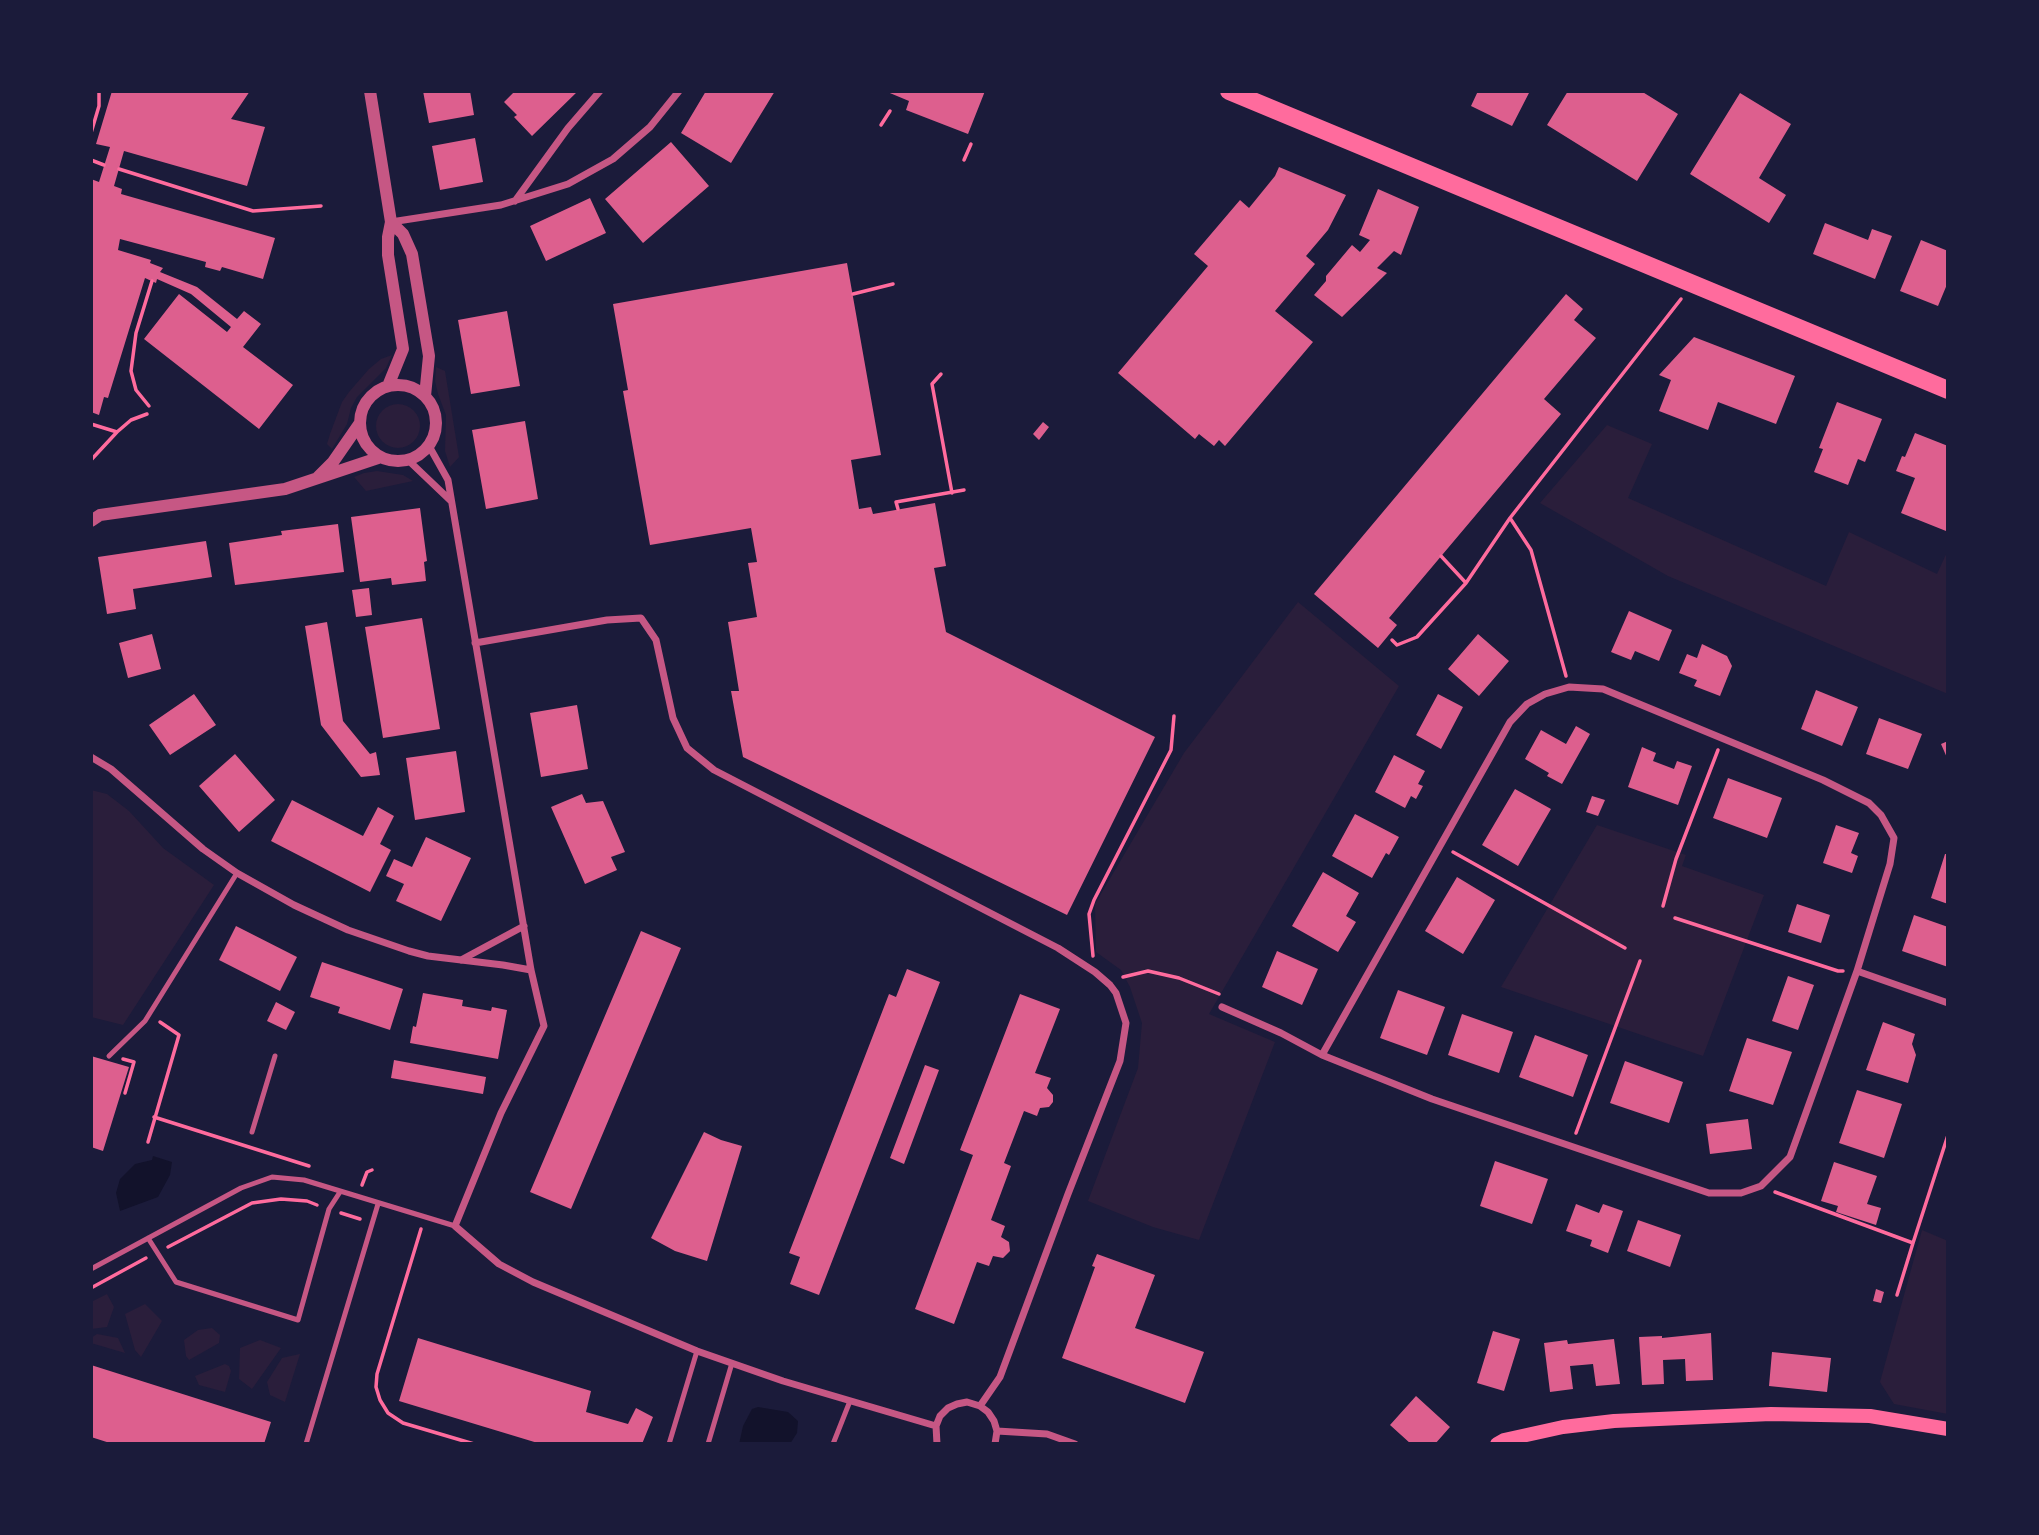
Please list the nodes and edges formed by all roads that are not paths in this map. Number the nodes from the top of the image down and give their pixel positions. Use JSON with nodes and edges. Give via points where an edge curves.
{"nodes":[{"id":1,"x":370,"y":91,"type":"edge"},
{"id":2,"x":600,"y":91,"type":"edge"},
{"id":3,"x":679,"y":91,"type":"edge"},
{"id":4,"x":1229,"y":91,"type":"edge"},
{"id":5,"x":515,"y":201,"type":"junction"},
{"id":6,"x":391,"y":222,"type":"junction"},
{"id":7,"x":388,"y":386,"type":"junction"},
{"id":8,"x":1948,"y":390,"type":"edge"},
{"id":9,"x":425,"y":396,"type":"junction"},
{"id":10,"x":360,"y":423,"type":"junction"},
{"id":11,"x":429,"y":446,"type":"junction"},
{"id":12,"x":381,"y":457,"type":"junction"},
{"id":13,"x":408,"y":460,"type":"junction"},
{"id":14,"x":315,"y":480,"type":"junction"},
{"id":15,"x":452,"y":502,"type":"junction"},
{"id":16,"x":91,"y":521,"type":"edge"},
{"id":17,"x":475,"y":643,"type":"junction"},
{"id":18,"x":91,"y":757,"type":"edge"},
{"id":19,"x":237,"y":873,"type":"junction"},
{"id":20,"x":524,"y":926,"type":"junction"},
{"id":21,"x":460,"y":960,"type":"junction"},
{"id":22,"x":531,"y":970,"type":"junction"},
{"id":23,"x":1857,"y":971,"type":"junction"},
{"id":24,"x":1948,"y":1003,"type":"edge"},
{"id":25,"x":1222,"y":1006,"type":"road end"},
{"id":26,"x":1322,"y":1055,"type":"junction"},
{"id":27,"x":109,"y":1056,"type":"dead end"},
{"id":28,"x":275,"y":1056,"type":"dead end"},
{"id":29,"x":252,"y":1132,"type":"dead end"},
{"id":30,"x":340,"y":1192,"type":"junction"},
{"id":31,"x":378,"y":1203,"type":"junction"},
{"id":32,"x":455,"y":1226,"type":"junction"},
{"id":33,"x":148,"y":1238,"type":"junction"},
{"id":34,"x":91,"y":1269,"type":"edge"},
{"id":35,"x":697,"y":1351,"type":"junction"},
{"id":36,"x":732,"y":1363,"type":"junction"},
{"id":37,"x":850,"y":1401,"type":"junction"},
{"id":38,"x":980,"y":1406,"type":"junction"},
{"id":39,"x":936,"y":1426,"type":"junction"},
{"id":40,"x":1948,"y":1429,"type":"edge"},
{"id":41,"x":997,"y":1431,"type":"junction"},
{"id":42,"x":306,"y":1444,"type":"edge"},
{"id":43,"x":669,"y":1444,"type":"edge"},
{"id":44,"x":708,"y":1444,"type":"edge"},
{"id":45,"x":833,"y":1444,"type":"edge"},
{"id":46,"x":937,"y":1444,"type":"edge"},
{"id":47,"x":995,"y":1444,"type":"edge"},
{"id":48,"x":1075,"y":1444,"type":"edge"},
{"id":49,"x":1497,"y":1444,"type":"edge"}],
"edges":[{"from":1,"to":6,"type":"street"},
{"from":2,"to":5,"type":"street"},
{"from":3,"to":5,"type":"street","via":[[650,127],[613,159],[569,184]]},
{"from":4,"to":8,"type":"main road"},
{"from":5,"to":6,"type":"street"},
{"from":6,"to":7,"type":"street","via":[[388,255],[404,349]]},
{"from":6,"to":9,"type":"street","via":[[412,254],[429,356]]},
{"from":7,"to":9,"type":"street","via":[[402,385]]},
{"from":7,"to":10,"type":"street","via":[[368,400]]},
{"from":9,"to":11,"type":"street","via":[[436,421]]},
{"from":10,"to":12,"type":"street","via":[[370,449]]},
{"from":10,"to":14,"type":"street"},
{"from":11,"to":13,"type":"street"},
{"from":11,"to":15,"type":"street","via":[[448,480]]},
{"from":12,"to":13,"type":"street"},
{"from":12,"to":14,"type":"street"},
{"from":13,"to":15,"type":"street"},
{"from":14,"to":16,"type":"street","via":[[285,489],[100,515]]},
{"from":15,"to":17,"type":"street"},
{"from":17,"to":20,"type":"street"},
{"from":17,"to":38,"type":"street","via":[[641,618],[656,640],[673,718],[687,748],[714,770],[1058,948],[1096,972],[1116,993],[1125,1023],[1120,1061],[1000,1377]]},
{"from":18,"to":19,"type":"street"},
{"from":19,"to":21,"type":"street","via":[[348,930],[428,956]]},
{"from":19,"to":27,"type":"lane","via":[[145,1021]]},
{"from":20,"to":21,"type":"street"},
{"from":20,"to":22,"type":"street"},
{"from":21,"to":22,"type":"street"},
{"from":22,"to":32,"type":"street","via":[[544,1026],[501,1113]]},
{"from":23,"to":24,"type":"street"},
{"from":23,"to":26,"type":"street","via":[[1790,1157],[1761,1186],[1741,1193],[1709,1193],[1432,1099]]},
{"from":23,"to":26,"type":"street","via":[[1891,864],[1894,838],[1869,803],[1602,689],[1569,687],[1527,704],[1510,722]]},
{"from":25,"to":26,"type":"street"},
{"from":28,"to":29,"type":"lane"},
{"from":30,"to":31,"type":"lane"},
{"from":30,"to":33,"type":"lane","via":[[304,1180],[272,1178],[241,1188]]},
{"from":30,"to":33,"type":"lane","via":[[329,1209],[298,1320],[176,1282]]},
{"from":31,"to":32,"type":"lane"},
{"from":31,"to":42,"type":"lane"},
{"from":32,"to":35,"type":"street","via":[[499,1264],[533,1282]]},
{"from":33,"to":34,"type":"lane"},
{"from":35,"to":36,"type":"street"},
{"from":35,"to":43,"type":"lane"},
{"from":36,"to":37,"type":"street"},
{"from":36,"to":44,"type":"lane"},
{"from":37,"to":39,"type":"street"},
{"from":37,"to":45,"type":"lane"},
{"from":38,"to":39,"type":"street","via":[[967,1402],[948,1408]]},
{"from":38,"to":41,"type":"street"},
{"from":39,"to":46,"type":"street"},
{"from":40,"to":49,"type":"main road","via":[[1870,1416],[1771,1414],[1614,1421],[1563,1427]]},
{"from":41,"to":47,"type":"street"},
{"from":41,"to":48,"type":"street","via":[[1047,1434]]}]}
